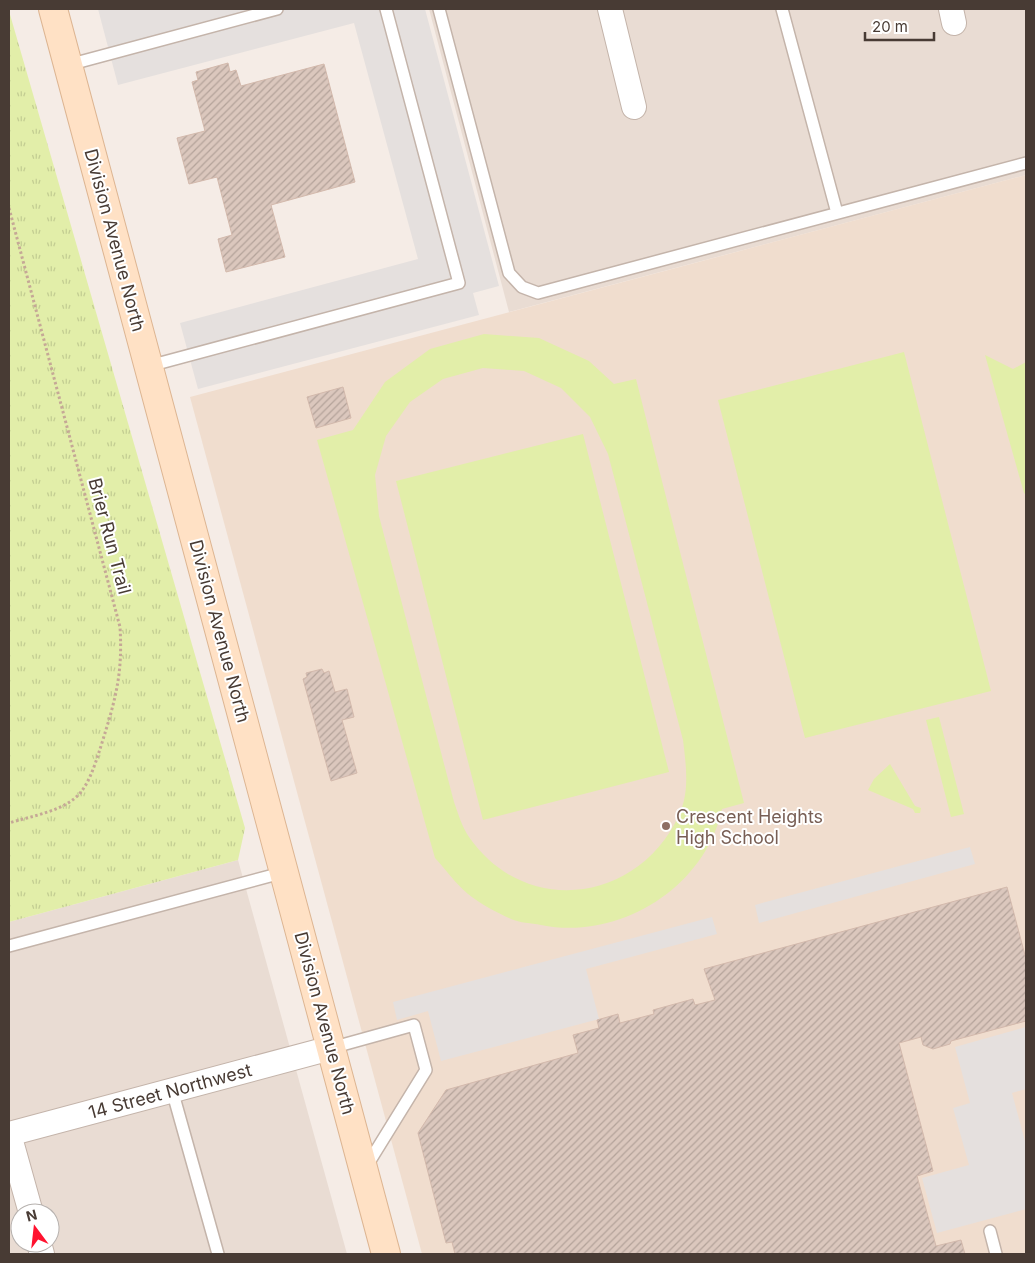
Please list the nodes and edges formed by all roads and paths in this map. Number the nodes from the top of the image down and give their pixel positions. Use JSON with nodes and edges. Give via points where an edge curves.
{"nodes":[{"id":1,"x":53,"y":9,"type":"edge"},
{"id":2,"x":277,"y":9,"type":"edge"},
{"id":3,"x":386,"y":9,"type":"edge"},
{"id":4,"x":439,"y":9,"type":"edge"},
{"id":5,"x":610,"y":9,"type":"edge"},
{"id":6,"x":782,"y":9,"type":"edge"},
{"id":7,"x":68,"y":65,"type":"junction"},
{"id":8,"x":634,"y":107,"type":"dead end"},
{"id":9,"x":1026,"y":163,"type":"edge"},
{"id":10,"x":9,"y":208,"type":"edge"},
{"id":11,"x":837,"y":213,"type":"junction"},
{"id":12,"x":149,"y":366,"type":"junction"},
{"id":13,"x":9,"y":823,"type":"edge"},
{"id":14,"x":285,"y":872,"type":"junction"},
{"id":15,"x":9,"y":946,"type":"edge"},
{"id":16,"x":331,"y":1048,"type":"junction"},
{"id":17,"x":172,"y":1090,"type":"junction"},
{"id":18,"x":9,"y":1134,"type":"edge"},
{"id":19,"x":364,"y":1171,"type":"junction"},
{"id":20,"x":27,"y":1203,"type":"edge"},
{"id":21,"x":990,"y":1231,"type":"dead end"},
{"id":22,"x":215,"y":1254,"type":"edge"},
{"id":23,"x":386,"y":1254,"type":"edge"},
{"id":24,"x":996,"y":1254,"type":"edge"}],
"edges":[{"from":1,"to":7,"type":"main road","name":"Division Avenue North"},
{"from":2,"to":7,"type":"lane"},
{"from":3,"to":12,"type":"lane","via":[[459,283]]},
{"from":4,"to":11,"type":"lane","via":[[508,273],[522,287],[538,293]]},
{"from":5,"to":8,"type":"street"},
{"from":6,"to":11,"type":"lane"},
{"from":7,"to":12,"type":"main road","name":"Division Avenue North"},
{"from":9,"to":11,"type":"lane"},
{"from":10,"to":13,"type":"path","name":"Brier Run Trail","via":[[120,627],[122,654],[118,693],[94,768],[81,792],[62,806]]},
{"from":12,"to":14,"type":"main road","name":"Division Avenue North"},
{"from":14,"to":15,"type":"lane"},
{"from":14,"to":16,"type":"main road","name":"Division Avenue North"},
{"from":16,"to":17,"type":"street","name":"14 Street Northwest"},
{"from":16,"to":19,"type":"main road","name":"Division Avenue North"},
{"from":16,"to":19,"type":"lane","via":[[414,1025],[426,1070]]},
{"from":17,"to":18,"type":"street","name":"14 Street Northwest"},
{"from":17,"to":22,"type":"lane"},
{"from":18,"to":20,"type":"street"},
{"from":19,"to":23,"type":"main road","name":"Division Avenue North"},
{"from":21,"to":24,"type":"lane"}]}
